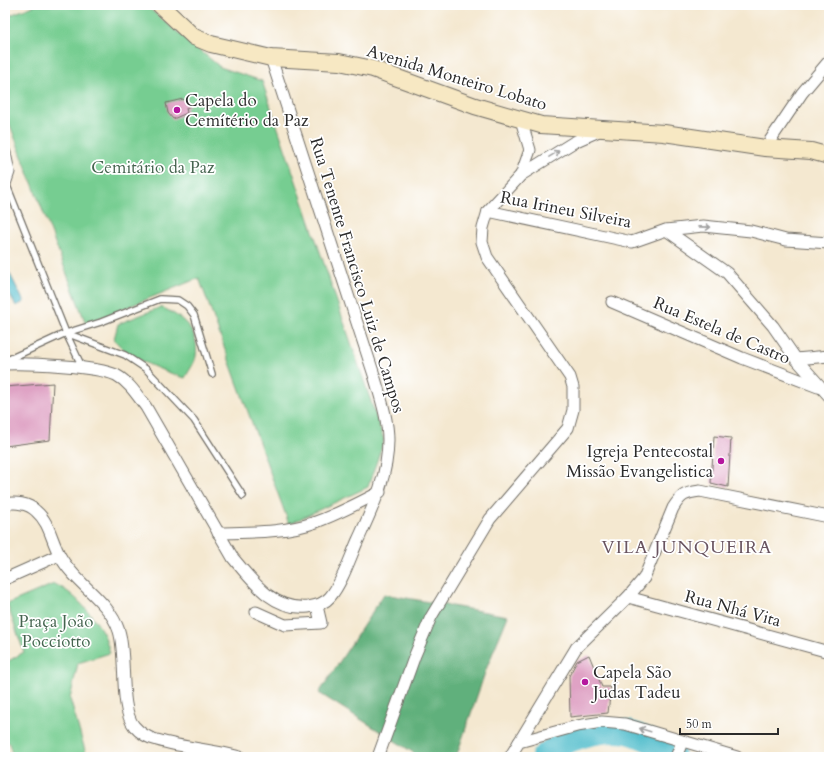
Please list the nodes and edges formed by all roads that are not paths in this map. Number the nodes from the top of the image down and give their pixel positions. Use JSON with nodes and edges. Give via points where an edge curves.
{"nodes":[{"id":1,"x":160,"y":5,"type":"edge"},
{"id":2,"x":271,"y":58,"type":"junction"},
{"id":3,"x":829,"y":61,"type":"edge"},
{"id":4,"x":521,"y":120,"type":"junction"},
{"id":5,"x":603,"y":129,"type":"junction"},
{"id":6,"x":765,"y":148,"type":"junction"},
{"id":7,"x":5,"y":153,"type":"edge"},
{"id":8,"x":829,"y":156,"type":"edge"},
{"id":9,"x":521,"y":175,"type":"junction"},
{"id":10,"x":6,"y":183,"type":"edge"},
{"id":11,"x":488,"y":211,"type":"junction"},
{"id":12,"x":666,"y":230,"type":"junction"},
{"id":13,"x":829,"y":243,"type":"edge"},
{"id":14,"x":612,"y":302,"type":"dead end"},
{"id":15,"x":66,"y":333,"type":"junction"},
{"id":16,"x":829,"y":356,"type":"edge"},
{"id":17,"x":796,"y":359,"type":"junction"},
{"id":18,"x":5,"y":361,"type":"edge"},
{"id":19,"x":5,"y":364,"type":"edge"},
{"id":20,"x":83,"y":369,"type":"junction"},
{"id":21,"x":212,"y":374,"type":"dead end"},
{"id":22,"x":820,"y":388,"type":"junction"},
{"id":23,"x":829,"y":396,"type":"edge"},
{"id":24,"x":380,"y":492,"type":"junction"},
{"id":25,"x":243,"y":496,"type":"dead end"},
{"id":26,"x":5,"y":504,"type":"edge"},
{"id":27,"x":829,"y":517,"type":"edge"},
{"id":28,"x":218,"y":533,"type":"junction"},
{"id":29,"x":59,"y":555,"type":"junction"},
{"id":30,"x":5,"y":579,"type":"edge"},
{"id":31,"x":628,"y":598,"type":"junction"},
{"id":32,"x":317,"y":606,"type":"junction"},
{"id":33,"x":256,"y":612,"type":"dead end"},
{"id":34,"x":829,"y":652,"type":"edge"},
{"id":35,"x":519,"y":742,"type":"junction"},
{"id":36,"x":682,"y":742,"type":"junction"},
{"id":37,"x":703,"y":753,"type":"edge"},
{"id":38,"x":376,"y":756,"type":"edge"},
{"id":39,"x":240,"y":757,"type":"edge"},
{"id":40,"x":510,"y":757,"type":"edge"},
{"id":41,"x":676,"y":757,"type":"edge"},
{"id":42,"x":737,"y":757,"type":"edge"}],
"edges":[{"from":1,"to":2,"type":"street","name":"Avenida Monteiro Lobato","via":[[194,37],[202,41]]},
{"from":2,"to":4,"type":"street","name":"Avenida Monteiro Lobato","via":[[351,64],[373,69]]},
{"from":2,"to":24,"type":"street","name":"Rua Tenente Francisco Luiz de Campos","via":[[386,414],[387,464]]},
{"from":3,"to":6,"type":"street","via":[[802,93]]},
{"from":4,"to":5,"type":"street","name":"Avenida Monteiro Lobato","via":[[541,125]]},
{"from":4,"to":9,"type":"street","via":[[530,150]]},
{"from":5,"to":6,"type":"street","name":"Avenida Monteiro Lobato","via":[[664,133]]},
{"from":9,"to":5,"type":"street","one_way":true,"via":[[574,142]]},
{"from":6,"to":8,"type":"street","name":"Avenida Monteiro Lobato","via":[[811,151]]},
{"from":7,"to":10,"type":"street","via":[[9,172]]},
{"from":9,"to":11,"type":"street"},
{"from":10,"to":15,"type":"lane"},
{"from":11,"to":12,"type":"street","name":"Rua Irineu Silveira","via":[[632,242]]},
{"from":11,"to":38,"type":"street","via":[[482,242],[487,257],[570,377],[573,387],[572,419],[553,448],[490,519],[431,617]]},
{"from":12,"to":13,"type":"street","name":"Rua Irineu Silveira","one_way":true,"via":[[703,226],[751,231],[786,240]]},
{"from":12,"to":17,"type":"street","via":[[727,273],[773,326]]},
{"from":14,"to":22,"type":"street","name":"Rua Estela de Castro","via":[[742,358]]},
{"from":15,"to":18,"type":"lane"},
{"from":15,"to":20,"type":"lane"},
{"from":15,"to":21,"type":"lane","via":[[160,299],[178,300],[194,315]]},
{"from":15,"to":25,"type":"lane","via":[[125,355],[146,368],[194,420]]},
{"from":16,"to":17,"type":"street"},
{"from":17,"to":22,"type":"street"},
{"from":19,"to":20,"type":"street"},
{"from":20,"to":28,"type":"street","via":[[98,370],[116,376],[131,386],[146,407]]},
{"from":22,"to":23,"type":"street"},
{"from":24,"to":28,"type":"street","via":[[315,522],[274,531]]},
{"from":24,"to":32,"type":"street","name":"Rua Tenente Francisco Luiz de Campos","via":[[342,575],[329,598]]},
{"from":26,"to":29,"type":"street","via":[[23,504],[36,510],[47,524]]},
{"from":27,"to":31,"type":"street","via":[[700,491],[686,493],[672,508],[644,578]]},
{"from":28,"to":32,"type":"street","via":[[233,558],[270,597],[284,605],[299,608]]},
{"from":29,"to":30,"type":"street"},
{"from":29,"to":39,"type":"street","via":[[70,571],[111,613],[124,662],[126,704],[133,724],[142,734],[156,740]]},
{"from":31,"to":34,"type":"street","name":"Rua Nhá Vita"},
{"from":31,"to":35,"type":"street","via":[[576,648]]},
{"from":32,"to":33,"type":"street","via":[[321,623],[285,625]]},
{"from":36,"to":35,"type":"street","one_way":true,"via":[[625,724],[602,722],[555,731]]},
{"from":35,"to":40,"type":"street"},
{"from":36,"to":37,"type":"street"},
{"from":36,"to":41,"type":"street"},
{"from":37,"to":42,"type":"street"}]}
